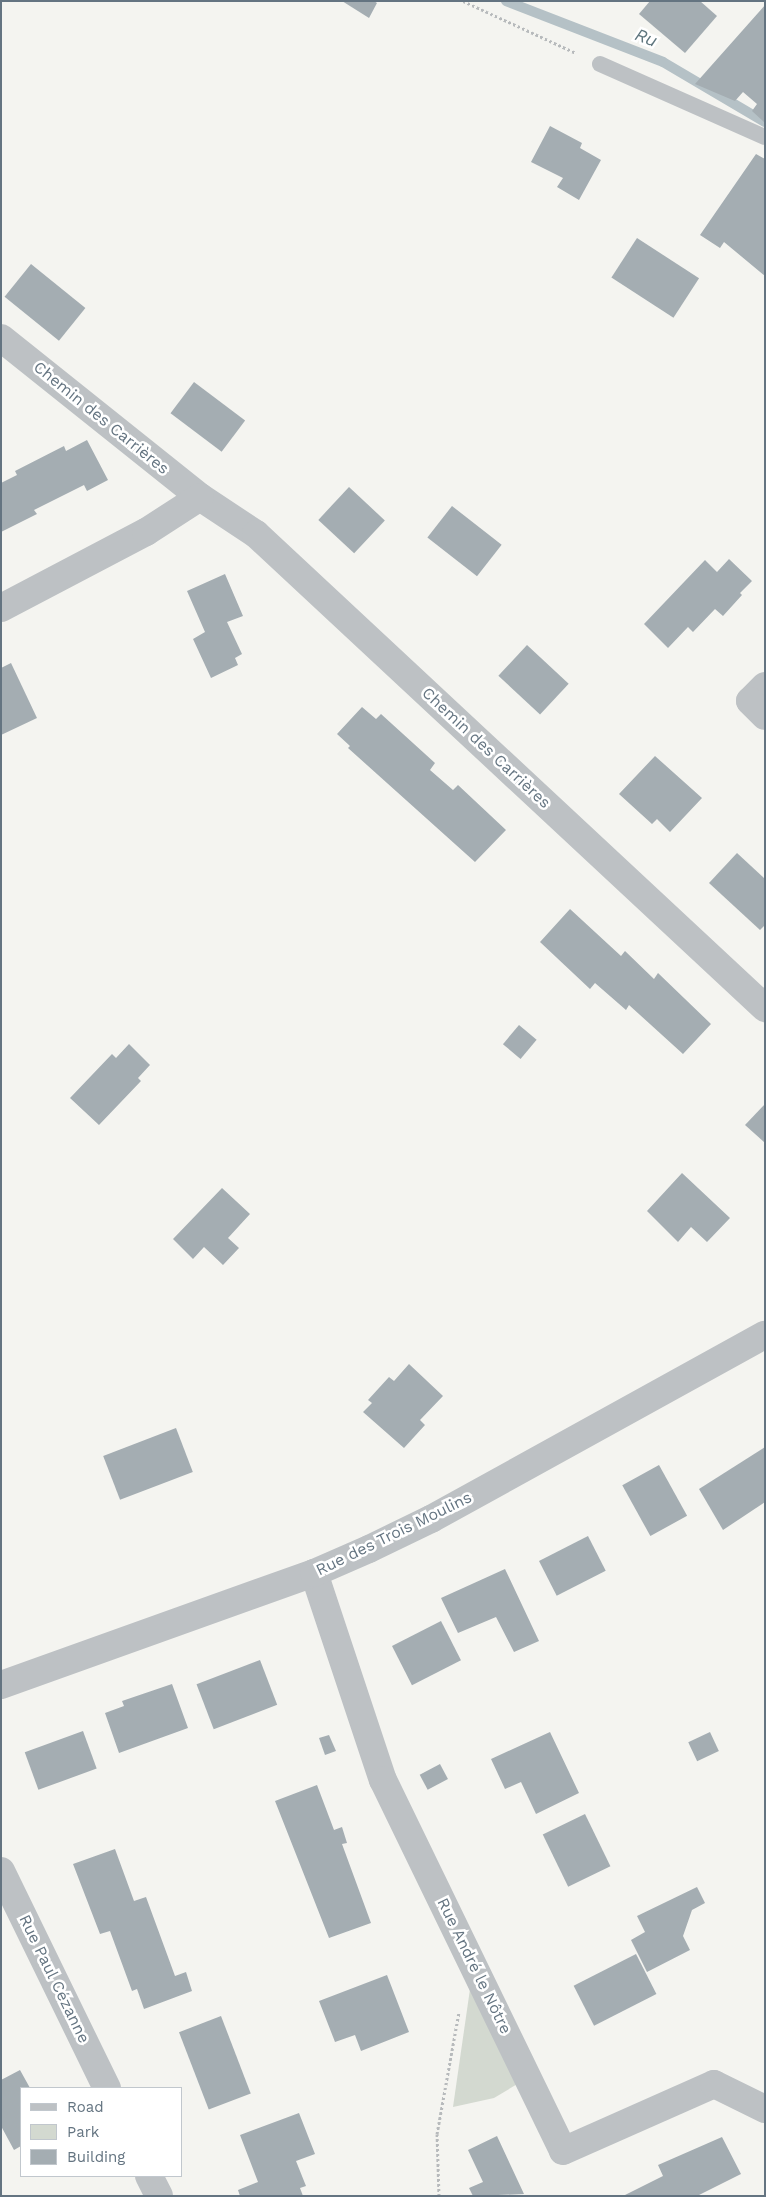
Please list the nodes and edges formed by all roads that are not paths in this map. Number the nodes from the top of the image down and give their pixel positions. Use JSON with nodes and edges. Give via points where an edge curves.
{"nodes":[{"id":1,"x":600,"y":64,"type":"road end"},
{"id":2,"x":765,"y":137,"type":"edge"},
{"id":3,"x":1,"y":338,"type":"edge"},
{"id":4,"x":200,"y":497,"type":"junction"},
{"id":5,"x":1,"y":608,"type":"edge"},
{"id":6,"x":765,"y":686,"type":"edge"},
{"id":7,"x":765,"y":716,"type":"edge"},
{"id":8,"x":765,"y":1008,"type":"edge"},
{"id":9,"x":765,"y":1335,"type":"edge"},
{"id":10,"x":314,"y":1573,"type":"junction"},
{"id":11,"x":1,"y":1685,"type":"edge"},
{"id":12,"x":1,"y":1871,"type":"edge"},
{"id":13,"x":107,"y":2087,"type":"edge"},
{"id":14,"x":765,"y":2110,"type":"edge"},
{"id":15,"x":150,"y":2177,"type":"edge"},
{"id":16,"x":159,"y":2196,"type":"edge"}],
"edges":[{"from":1,"to":2,"type":"lane"},
{"from":3,"to":4,"type":"street","name":"Chemin des Carrières"},
{"from":4,"to":5,"type":"street","via":[[138,537]]},
{"from":4,"to":8,"type":"street","name":"Chemin des Carrières","via":[[256,534]]},
{"from":6,"to":7,"type":"street","via":[[750,701]]},
{"from":9,"to":10,"type":"street","name":"Rue des Trois Moulins","via":[[431,1519]]},
{"from":10,"to":11,"type":"street","name":"Rue des Trois Moulins"},
{"from":10,"to":14,"type":"street","name":"Rue André le Nôtre","via":[[384,1780],[563,2150],[714,2084]]},
{"from":12,"to":13,"type":"street","name":"Rue Paul Cézanne"},
{"from":15,"to":16,"type":"street"}]}
